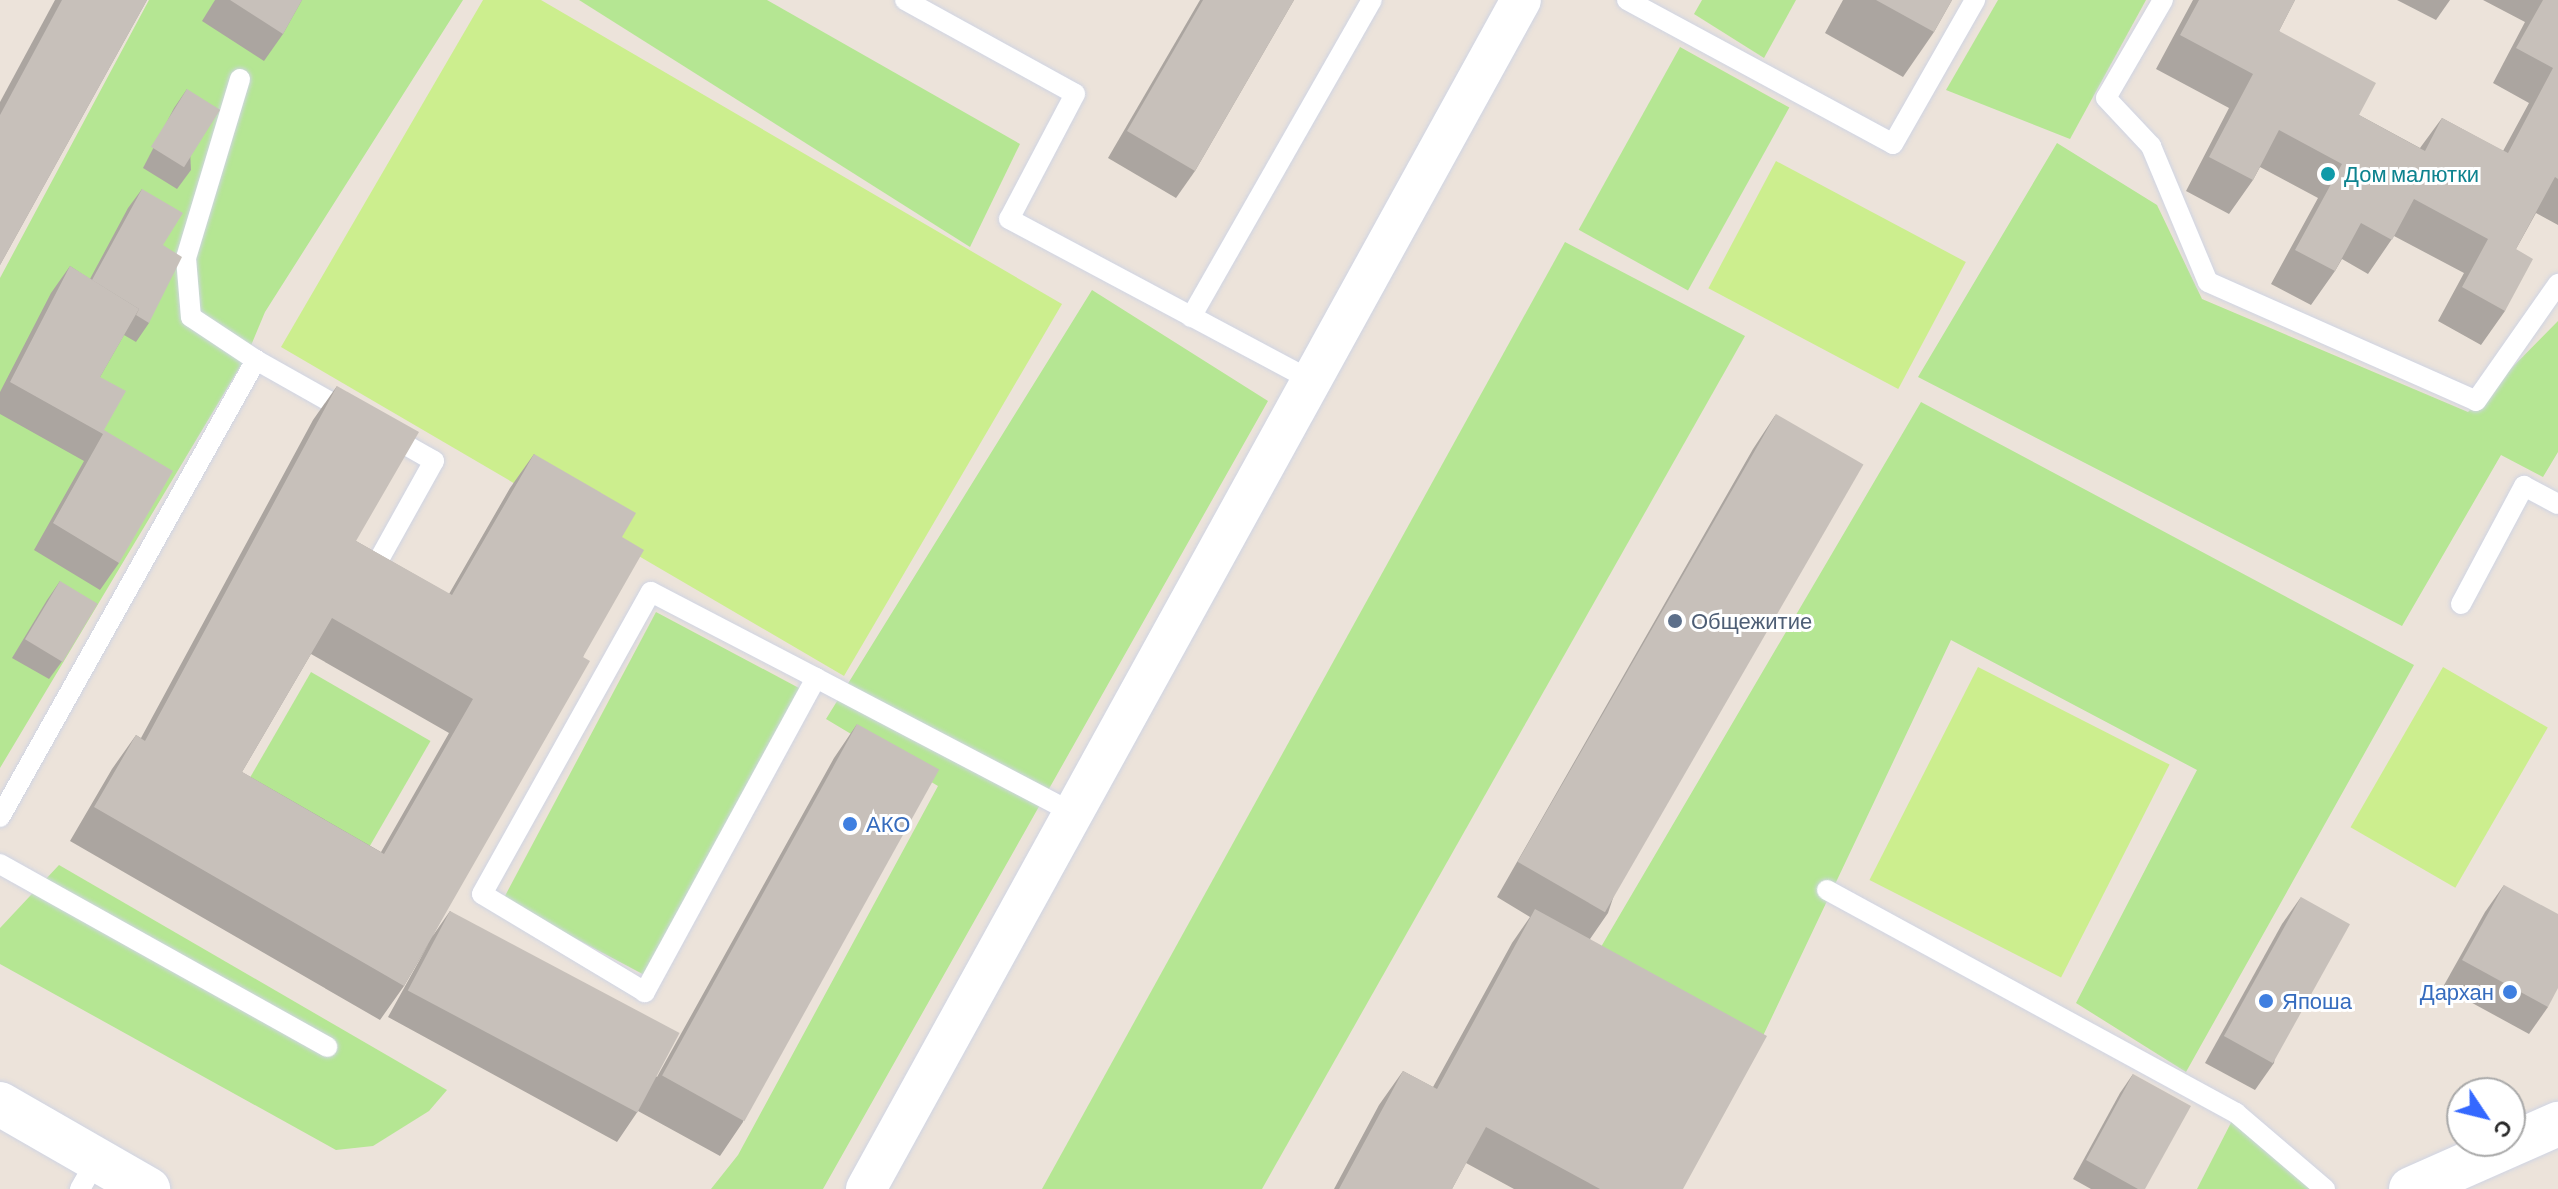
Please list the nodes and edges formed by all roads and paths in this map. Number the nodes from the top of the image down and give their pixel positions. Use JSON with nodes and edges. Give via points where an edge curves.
{"nodes":[{"id":1,"x":905,"y":0,"type":"edge"},
{"id":2,"x":1372,"y":0,"type":"edge"},
{"id":3,"x":1521,"y":0,"type":"edge"},
{"id":4,"x":1627,"y":0,"type":"edge"},
{"id":5,"x":1975,"y":0,"type":"edge"},
{"id":6,"x":2163,"y":0,"type":"edge"},
{"id":7,"x":240,"y":79,"type":"dead end"},
{"id":8,"x":2558,"y":284,"type":"edge"},
{"id":9,"x":1191,"y":317,"type":"junction"},
{"id":10,"x":256,"y":360,"type":"junction"},
{"id":11,"x":1311,"y":380,"type":"junction"},
{"id":12,"x":2558,"y":504,"type":"edge"},
{"id":13,"x":376,"y":565,"type":"edge"},
{"id":14,"x":2461,"y":604,"type":"dead end"},
{"id":15,"x":816,"y":678,"type":"junction"},
{"id":16,"x":1073,"y":813,"type":"junction"},
{"id":17,"x":0,"y":817,"type":"edge"},
{"id":18,"x":0,"y":864,"type":"edge"},
{"id":19,"x":1827,"y":890,"type":"dead end"},
{"id":20,"x":327,"y":1047,"type":"dead end"},
{"id":21,"x":0,"y":1104,"type":"edge"},
{"id":22,"x":2558,"y":1124,"type":"edge"},
{"id":23,"x":89,"y":1174,"type":"edge"},
{"id":24,"x":148,"y":1189,"type":"edge"},
{"id":25,"x":866,"y":1189,"type":"edge"},
{"id":26,"x":2325,"y":1189,"type":"edge"},
{"id":27,"x":2411,"y":1189,"type":"edge"}],
"edges":[{"from":1,"to":9,"type":"lane","via":[[1075,94],[1009,219]]},
{"from":2,"to":9,"type":"lane"},
{"from":3,"to":11,"type":"street"},
{"from":4,"to":5,"type":"lane","via":[[1893,144]]},
{"from":6,"to":8,"type":"lane","via":[[2106,98],[2151,146],[2208,282],[2476,401]]},
{"from":7,"to":10,"type":"lane","via":[[186,258],[191,317]]},
{"from":9,"to":11,"type":"lane"},
{"from":10,"to":13,"type":"lane","via":[[434,461]]},
{"from":10,"to":17,"type":"lane"},
{"from":11,"to":16,"type":"street"},
{"from":12,"to":14,"type":"lane","via":[[2524,486]]},
{"from":15,"to":15,"type":"lane","via":[[651,592],[482,894],[645,992]]},
{"from":15,"to":16,"type":"lane"},
{"from":16,"to":25,"type":"street"},
{"from":18,"to":20,"type":"lane"},
{"from":19,"to":26,"type":"lane","via":[[2236,1113]]},
{"from":21,"to":23,"type":"main road"},
{"from":22,"to":27,"type":"main road"},
{"from":23,"to":24,"type":"main road"}]}
